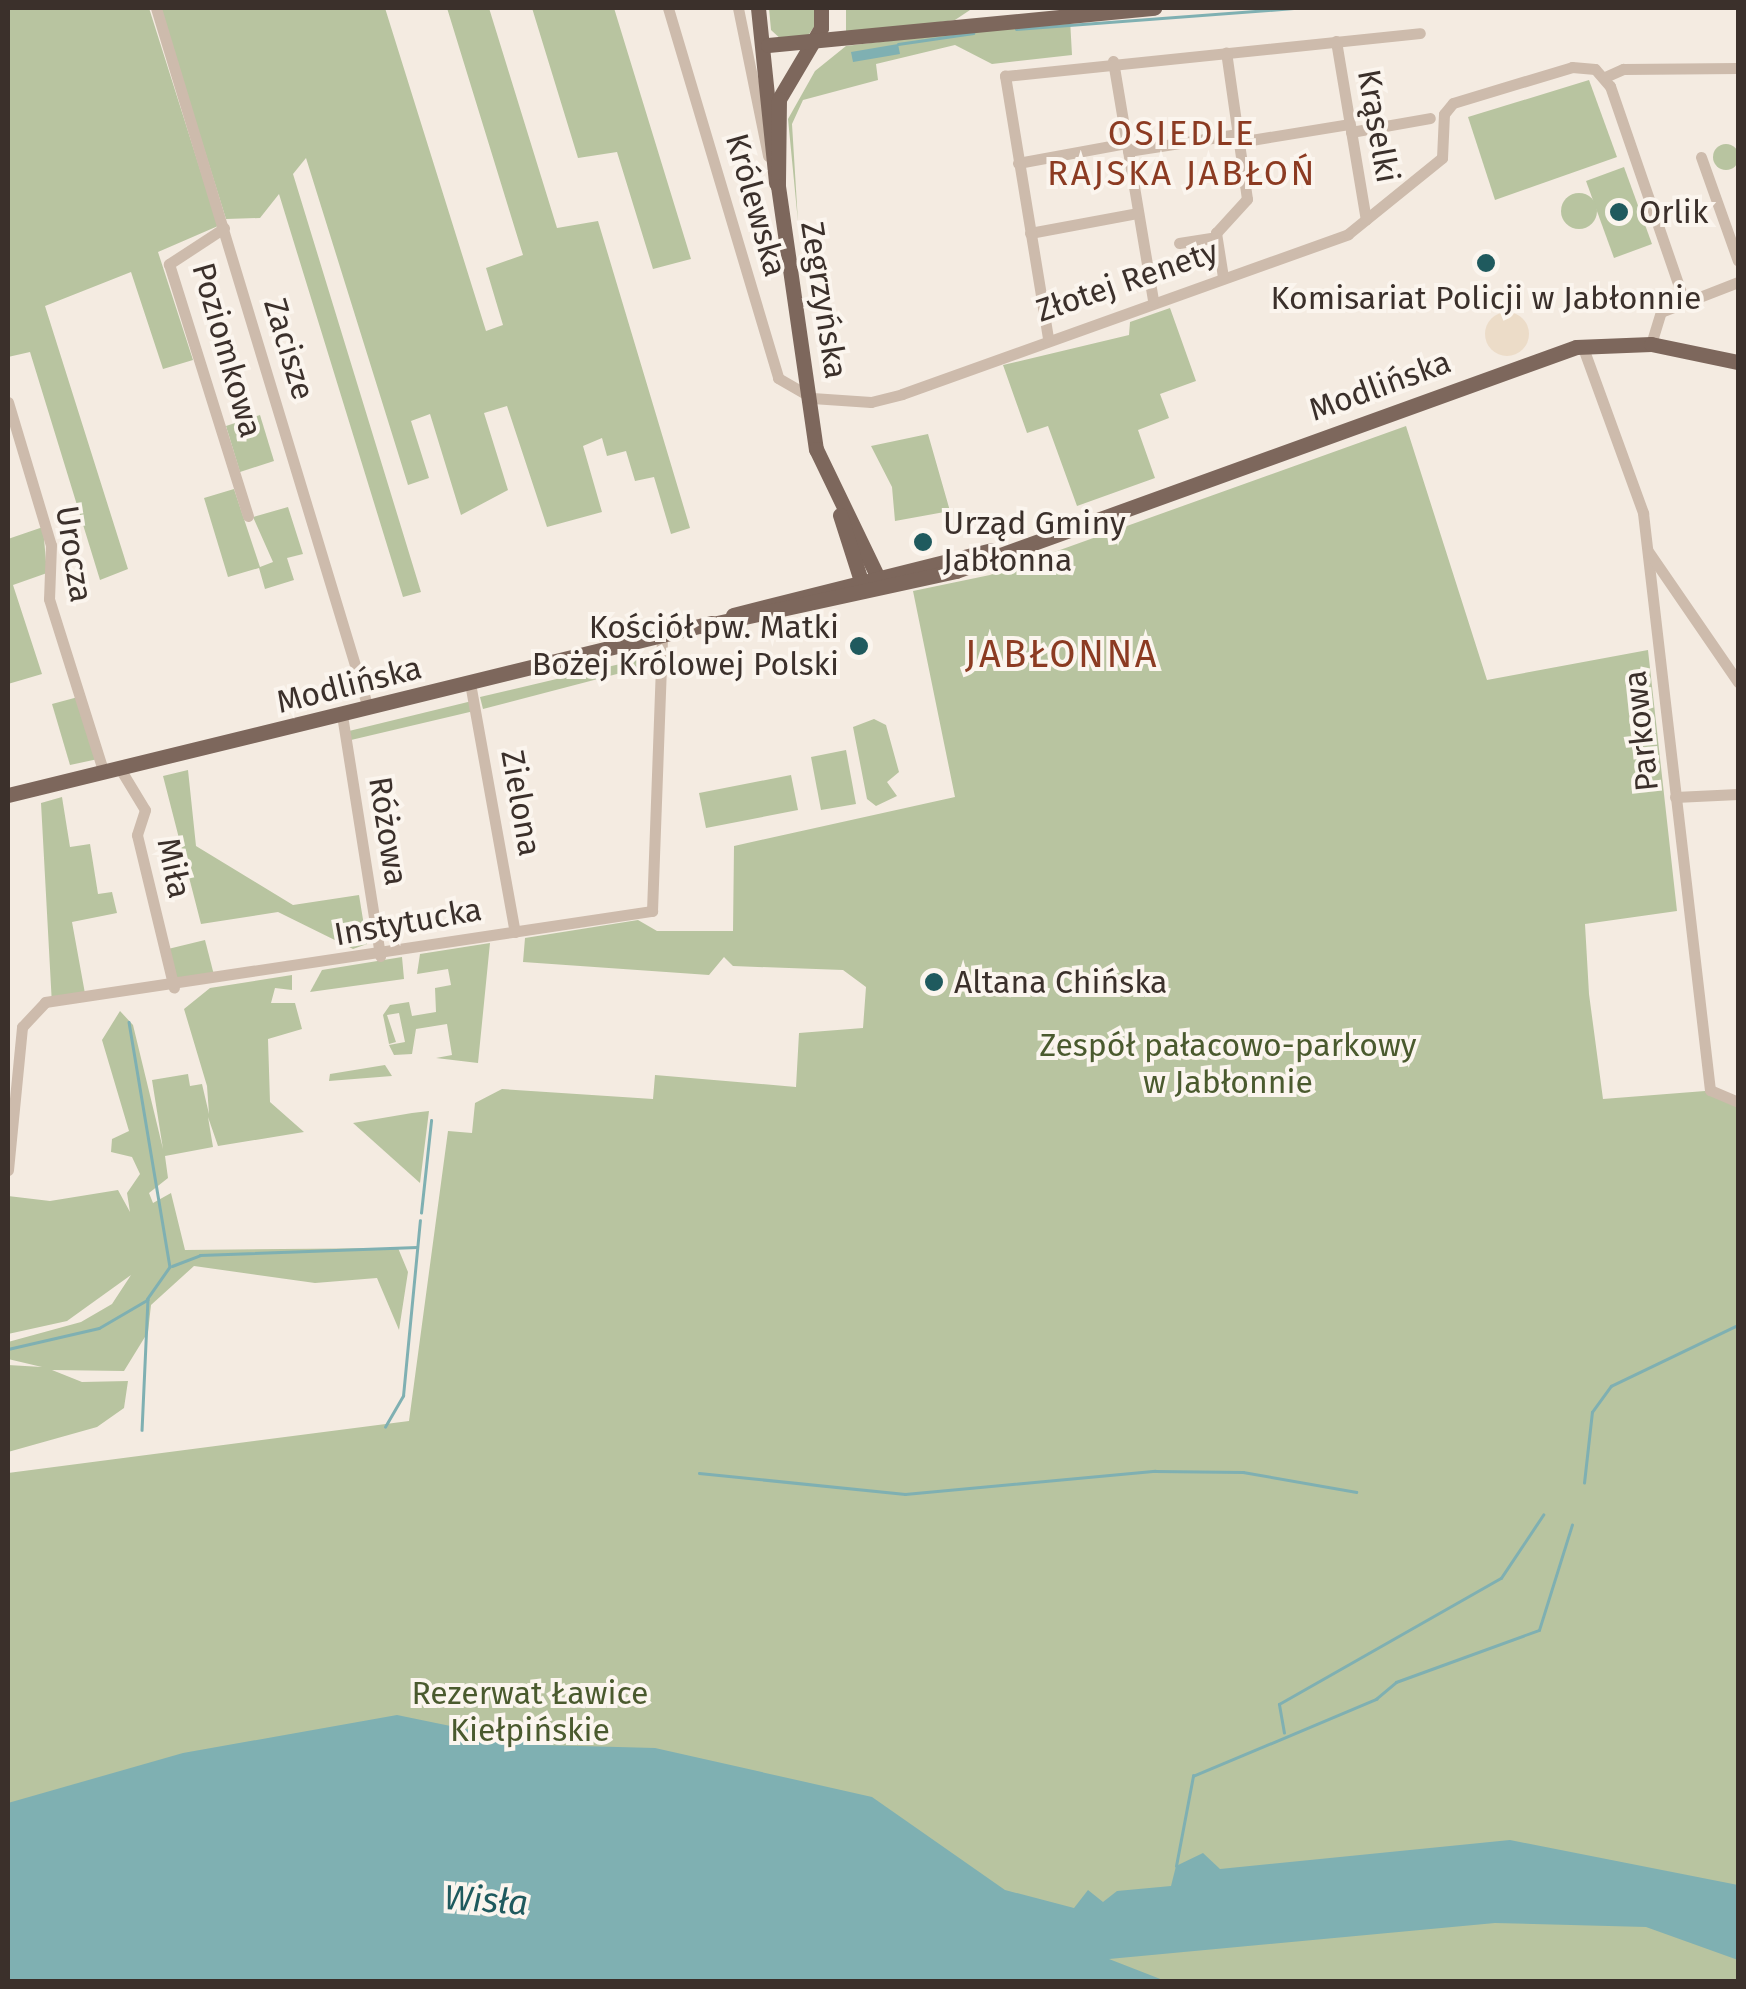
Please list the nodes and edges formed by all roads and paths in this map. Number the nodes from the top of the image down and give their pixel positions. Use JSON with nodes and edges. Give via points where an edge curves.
{"nodes":[{"id":1,"x":156,"y":8,"type":"edge"},
{"id":2,"x":668,"y":8,"type":"edge"},
{"id":3,"x":738,"y":8,"type":"edge"},
{"id":4,"x":821,"y":8,"type":"edge"},
{"id":5,"x":1154,"y":8,"type":"edge"},
{"id":6,"x":759,"y":9,"type":"edge"},
{"id":7,"x":1420,"y":33,"type":"dead end"},
{"id":8,"x":1336,"y":42,"type":"junction"},
{"id":9,"x":768,"y":45,"type":"junction"},
{"id":10,"x":809,"y":46,"type":"junction"},
{"id":11,"x":1226,"y":52,"type":"junction"},
{"id":12,"x":1113,"y":61,"type":"junction"},
{"id":13,"x":1738,"y":68,"type":"edge"},
{"id":14,"x":1605,"y":77,"type":"junction"},
{"id":15,"x":1430,"y":118,"type":"dead end"},
{"id":16,"x":1350,"y":128,"type":"junction"},
{"id":17,"x":1238,"y":138,"type":"junction"},
{"id":18,"x":1127,"y":147,"type":"junction"},
{"id":19,"x":768,"y":156,"type":"junction"},
{"id":20,"x":1701,"y":157,"type":"dead end"},
{"id":21,"x":1018,"y":164,"type":"junction"},
{"id":22,"x":778,"y":186,"type":"junction"},
{"id":23,"x":1138,"y":213,"type":"junction"},
{"id":24,"x":1366,"y":220,"type":"junction"},
{"id":25,"x":224,"y":228,"type":"junction"},
{"id":26,"x":1030,"y":233,"type":"junction"},
{"id":27,"x":1216,"y":237,"type":"junction"},
{"id":28,"x":1179,"y":243,"type":"dead end"},
{"id":29,"x":1738,"y":261,"type":"edge"},
{"id":30,"x":1223,"y":277,"type":"junction"},
{"id":31,"x":1738,"y":282,"type":"edge"},
{"id":32,"x":1684,"y":301,"type":"junction"},
{"id":33,"x":1153,"y":302,"type":"junction"},
{"id":34,"x":1048,"y":338,"type":"junction"},
{"id":35,"x":1651,"y":344,"type":"junction"},
{"id":36,"x":1582,"y":345,"type":"junction"},
{"id":37,"x":1738,"y":362,"type":"edge"},
{"id":38,"x":812,"y":398,"type":"junction"},
{"id":39,"x":8,"y":402,"type":"edge"},
{"id":40,"x":840,"y":515,"type":"junction"},
{"id":41,"x":248,"y":516,"type":"dead end"},
{"id":42,"x":1049,"y":537,"type":"junction"},
{"id":43,"x":1648,"y":550,"type":"junction"},
{"id":44,"x":878,"y":578,"type":"junction"},
{"id":45,"x":862,"y":588,"type":"junction"},
{"id":46,"x":662,"y":636,"type":"junction"},
{"id":47,"x":1738,"y":682,"type":"edge"},
{"id":48,"x":470,"y":683,"type":"junction"},
{"id":49,"x":368,"y":708,"type":"junction"},
{"id":50,"x":342,"y":715,"type":"junction"},
{"id":51,"x":111,"y":769,"type":"junction"},
{"id":52,"x":1738,"y":794,"type":"edge"},
{"id":53,"x":8,"y":795,"type":"edge"},
{"id":54,"x":1676,"y":797,"type":"junction"},
{"id":55,"x":515,"y":932,"type":"junction"},
{"id":56,"x":380,"y":956,"type":"junction"},
{"id":57,"x":174,"y":988,"type":"junction"},
{"id":58,"x":1738,"y":1102,"type":"edge"},
{"id":59,"x":8,"y":1170,"type":"edge"}],
"edges":[{"from":1,"to":25,"type":"street","name":"Zacisze"},
{"from":2,"to":38,"type":"street","name":"Królewska","via":[[784,388]]},
{"from":3,"to":19,"type":"street"},
{"from":4,"to":10,"type":"main road","name":"Zegrzyńska"},
{"from":5,"to":10,"type":"main road"},
{"from":6,"to":9,"type":"main road","name":"Zegrzyńska"},
{"from":7,"to":8,"type":"street"},
{"from":8,"to":11,"type":"street"},
{"from":8,"to":16,"type":"street","name":"Krąselki"},
{"from":9,"to":10,"type":"main road"},
{"from":9,"to":19,"type":"main road","name":"Zegrzyńska"},
{"from":10,"to":22,"type":"main road","name":"Zegrzyńska","via":[[779,99]]},
{"from":11,"to":12,"type":"street"},
{"from":11,"to":17,"type":"street"},
{"from":12,"to":18,"type":"street"},
{"from":12,"to":21,"type":"street","via":[[1005,76]]},
{"from":13,"to":14,"type":"street","via":[[1623,69]]},
{"from":14,"to":24,"type":"street","name":"Złotej Renety","via":[[1572,66],[1454,104],[1439,160]]},
{"from":14,"to":32,"type":"street"},
{"from":15,"to":16,"type":"street"},
{"from":16,"to":17,"type":"street"},
{"from":16,"to":24,"type":"street","name":"Krąselki"},
{"from":17,"to":18,"type":"street"},
{"from":17,"to":27,"type":"street","via":[[1247,199]]},
{"from":18,"to":21,"type":"street"},
{"from":18,"to":23,"type":"street"},
{"from":19,"to":22,"type":"main road","name":"Zegrzyńska"},
{"from":20,"to":29,"type":"street"},
{"from":21,"to":26,"type":"street"},
{"from":22,"to":38,"type":"main road","name":"Zegrzyńska"},
{"from":23,"to":26,"type":"street"},
{"from":23,"to":33,"type":"street"},
{"from":24,"to":30,"type":"street","name":"Złotej Renety"},
{"from":25,"to":41,"type":"street","name":"Poziomkowa","via":[[169,264]]},
{"from":25,"to":49,"type":"street","name":"Zacisze"},
{"from":26,"to":34,"type":"street"},
{"from":27,"to":28,"type":"street"},
{"from":27,"to":30,"type":"street"},
{"from":30,"to":33,"type":"street","name":"Złotej Renety"},
{"from":31,"to":32,"type":"street"},
{"from":32,"to":35,"type":"street","via":[[1660,312]]},
{"from":33,"to":34,"type":"street","name":"Złotej Renety"},
{"from":34,"to":38,"type":"street","name":"Złotej Renety","via":[[871,402]]},
{"from":35,"to":36,"type":"main road","name":"Modlińska"},
{"from":35,"to":37,"type":"main road","name":"Modlińska"},
{"from":36,"to":42,"type":"main road","name":"Modlińska"},
{"from":36,"to":43,"type":"street","name":"Parkowa","via":[[1639,496]]},
{"from":38,"to":40,"type":"main road","name":"Zegrzyńska"},
{"from":39,"to":51,"type":"street","name":"Urocza","via":[[48,533],[49,598]]},
{"from":40,"to":44,"type":"main road","name":"Zegrzyńska","via":[[859,535]]},
{"from":40,"to":45,"type":"main road","name":"Zegrzyńska"},
{"from":42,"to":44,"type":"main road","name":"Modlińska"},
{"from":42,"to":45,"type":"main road","name":"Modlińska"},
{"from":43,"to":47,"type":"street"},
{"from":43,"to":54,"type":"street","name":"Parkowa"},
{"from":44,"to":45,"type":"main road","name":"Modlińska"},
{"from":45,"to":46,"type":"main road","name":"Modlińska"},
{"from":46,"to":48,"type":"main road","name":"Modlińska"},
{"from":46,"to":55,"type":"street","name":"Instytucka","via":[[652,911]]},
{"from":48,"to":49,"type":"main road","name":"Modlińska"},
{"from":48,"to":55,"type":"street","name":"Zielona"},
{"from":49,"to":50,"type":"main road","name":"Modlińska"},
{"from":50,"to":51,"type":"main road","name":"Modlińska"},
{"from":50,"to":56,"type":"street","name":"Różowa"},
{"from":51,"to":53,"type":"main road","name":"Modlińska"},
{"from":51,"to":57,"type":"street","name":"Miła","via":[[145,810],[137,835]]},
{"from":52,"to":54,"type":"street"},
{"from":54,"to":58,"type":"street","name":"Parkowa","via":[[1710,1090]]},
{"from":55,"to":56,"type":"street","name":"Instytucka"},
{"from":56,"to":57,"type":"street","name":"Instytucka"},
{"from":57,"to":59,"type":"street","name":"Instytucka","via":[[30,1010]]}]}
